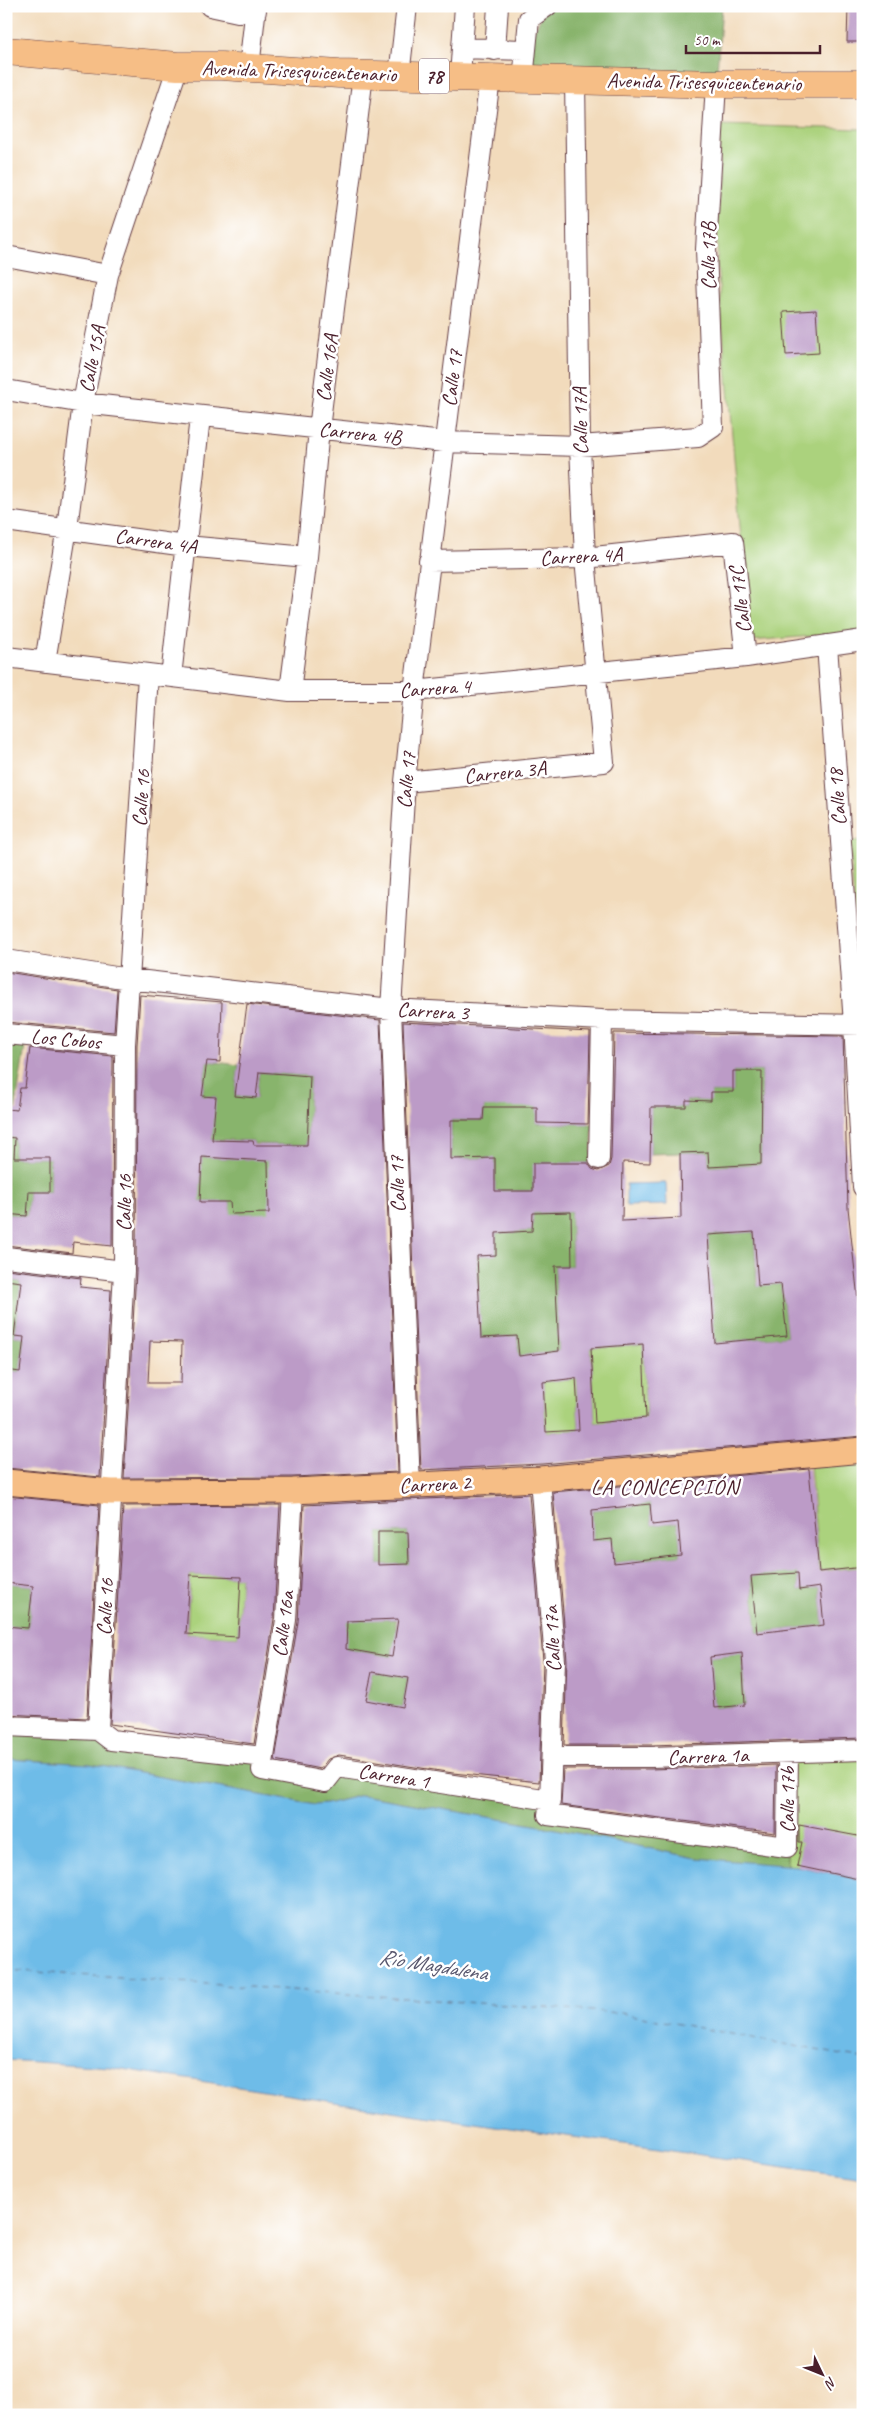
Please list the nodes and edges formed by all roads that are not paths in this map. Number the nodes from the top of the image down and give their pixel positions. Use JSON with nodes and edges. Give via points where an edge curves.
{"nodes":[{"id":1,"x":210,"y":6,"type":"edge"},
{"id":2,"x":407,"y":6,"type":"edge"},
{"id":3,"x":465,"y":6,"type":"edge"},
{"id":4,"x":498,"y":6,"type":"edge"},
{"id":5,"x":547,"y":6,"type":"edge"},
{"id":6,"x":256,"y":9,"type":"edge"},
{"id":7,"x":462,"y":48,"type":"junction"},
{"id":8,"x":495,"y":50,"type":"junction"},
{"id":9,"x":524,"y":50,"type":"junction"},
{"id":10,"x":6,"y":51,"type":"edge"},
{"id":11,"x":178,"y":66,"type":"junction"},
{"id":12,"x":249,"y":68,"type":"junction"},
{"id":13,"x":363,"y":75,"type":"junction"},
{"id":14,"x":400,"y":76,"type":"junction"},
{"id":15,"x":460,"y":76,"type":"junction"},
{"id":16,"x":490,"y":78,"type":"junction"},
{"id":17,"x":523,"y":80,"type":"junction"},
{"id":18,"x":575,"y":80,"type":"junction"},
{"id":19,"x":716,"y":84,"type":"junction"},
{"id":20,"x":863,"y":84,"type":"edge"},
{"id":21,"x":6,"y":256,"type":"edge"},
{"id":22,"x":108,"y":275,"type":"junction"},
{"id":23,"x":6,"y":390,"type":"edge"},
{"id":24,"x":83,"y":403,"type":"junction"},
{"id":25,"x":200,"y":417,"type":"junction"},
{"id":26,"x":713,"y":428,"type":"joint"},
{"id":27,"x":319,"y":429,"type":"junction"},
{"id":28,"x":444,"y":442,"type":"junction"},
{"id":29,"x":580,"y":446,"type":"junction"},
{"id":30,"x":6,"y":521,"type":"edge"},
{"id":31,"x":67,"y":528,"type":"junction"},
{"id":32,"x":733,"y":542,"type":"joint"},
{"id":33,"x":186,"y":546,"type":"junction"},
{"id":34,"x":307,"y":557,"type":"junction"},
{"id":35,"x":585,"y":558,"type":"junction"},
{"id":36,"x":429,"y":561,"type":"junction"},
{"id":37,"x":863,"y":640,"type":"edge"},
{"id":38,"x":827,"y":645,"type":"junction"},
{"id":39,"x":6,"y":657,"type":"edge"},
{"id":40,"x":746,"y":657,"type":"junction"},
{"id":41,"x":45,"y":662,"type":"junction"},
{"id":42,"x":596,"y":672,"type":"junction"},
{"id":43,"x":148,"y":675,"type":"junction"},
{"id":44,"x":171,"y":677,"type":"junction"},
{"id":45,"x":290,"y":691,"type":"junction"},
{"id":46,"x":414,"y":691,"type":"junction"},
{"id":47,"x":604,"y":762,"type":"joint"},
{"id":48,"x":405,"y":782,"type":"junction"},
{"id":49,"x":6,"y":960,"type":"edge"},
{"id":50,"x":129,"y":979,"type":"junction"},
{"id":51,"x":391,"y":1009,"type":"junction"},
{"id":52,"x":602,"y":1020,"type":"junction"},
{"id":53,"x":858,"y":1024,"type":"edge"},
{"id":54,"x":6,"y":1034,"type":"edge"},
{"id":55,"x":126,"y":1045,"type":"junction"},
{"id":56,"x":599,"y":1159,"type":"dead end"},
{"id":57,"x":863,"y":1187,"type":"edge"},
{"id":58,"x":6,"y":1257,"type":"edge"},
{"id":59,"x":124,"y":1271,"type":"junction"},
{"id":60,"x":863,"y":1450,"type":"edge"},
{"id":61,"x":540,"y":1479,"type":"junction"},
{"id":62,"x":6,"y":1482,"type":"edge"},
{"id":63,"x":410,"y":1486,"type":"junction"},
{"id":64,"x":293,"y":1491,"type":"junction"},
{"id":65,"x":112,"y":1492,"type":"junction"},
{"id":66,"x":6,"y":1726,"type":"edge"},
{"id":67,"x":98,"y":1730,"type":"junction"},
{"id":68,"x":863,"y":1750,"type":"edge"},
{"id":69,"x":788,"y":1753,"type":"junction"},
{"id":70,"x":264,"y":1757,"type":"junction"},
{"id":71,"x":553,"y":1757,"type":"junction"},
{"id":72,"x":550,"y":1800,"type":"junction"}],
"edges":[{"from":1,"to":6,"type":"street","via":[[238,12]]},
{"from":2,"to":14,"type":"street"},
{"from":3,"to":7,"type":"street"},
{"from":4,"to":8,"type":"street"},
{"from":5,"to":9,"type":"street","via":[[529,20]]},
{"from":6,"to":12,"type":"street"},
{"from":7,"to":8,"type":"street"},
{"from":7,"to":15,"type":"street"},
{"from":8,"to":9,"type":"street"},
{"from":9,"to":17,"type":"street"},
{"from":10,"to":11,"type":"highway","name":"Avenida Trisesquicentenario","number":"78"},
{"from":11,"to":12,"type":"highway","name":"Avenida Trisesquicentenario","number":"78"},
{"from":11,"to":22,"type":"street","name":"Calle 15A"},
{"from":12,"to":13,"type":"highway","name":"Avenida Trisesquicentenario","number":"78"},
{"from":13,"to":14,"type":"highway","name":"Avenida Trisesquicentenario","number":"78"},
{"from":13,"to":27,"type":"street","name":"Calle 16A"},
{"from":14,"to":15,"type":"highway","name":"Avenida Trisesquicentenario","number":"78"},
{"from":15,"to":16,"type":"highway","name":"Avenida Trisesquicentenario","number":"78"},
{"from":16,"to":17,"type":"highway","name":"Avenida Trisesquicentenario","number":"78"},
{"from":16,"to":28,"type":"street","name":"Calle 17"},
{"from":17,"to":18,"type":"highway","name":"Avenida Trisesquicentenario","number":"78"},
{"from":18,"to":19,"type":"highway","name":"Avenida Trisesquicentenario","number":"78"},
{"from":18,"to":29,"type":"street","name":"Calle 17A"},
{"from":19,"to":20,"type":"highway","name":"Avenida Trisesquicentenario","number":"78"},
{"from":19,"to":26,"type":"street","name":"Calle 17B","via":[[706,249]]},
{"from":21,"to":22,"type":"street"},
{"from":22,"to":24,"type":"street","name":"Calle 15A"},
{"from":23,"to":24,"type":"street","name":"Carrera 4B"},
{"from":24,"to":25,"type":"street","name":"Carrera 4B"},
{"from":24,"to":31,"type":"street","name":"Calle 15A"},
{"from":25,"to":27,"type":"street","name":"Carrera 4B"},
{"from":25,"to":33,"type":"street"},
{"from":26,"to":29,"type":"street","name":"Carrera 4B","via":[[698,437]]},
{"from":27,"to":28,"type":"street","name":"Carrera 4B"},
{"from":27,"to":34,"type":"street","name":"Calle 16A"},
{"from":28,"to":29,"type":"street","name":"Carrera 4B"},
{"from":28,"to":36,"type":"street","name":"Calle 17"},
{"from":29,"to":35,"type":"street","name":"Calle 17A"},
{"from":30,"to":31,"type":"street","name":"Carrera 4A"},
{"from":31,"to":33,"type":"street","name":"Carrera 4A"},
{"from":31,"to":41,"type":"street","name":"Calle 15A"},
{"from":32,"to":35,"type":"street","name":"Carrera 4A"},
{"from":32,"to":40,"type":"street","name":"Calle 17C"},
{"from":33,"to":34,"type":"street","name":"Carrera 4A"},
{"from":33,"to":44,"type":"street"},
{"from":34,"to":45,"type":"street","name":"Calle 16A"},
{"from":35,"to":36,"type":"street","name":"Carrera 4A"},
{"from":35,"to":42,"type":"street","name":"Calle 17A"},
{"from":36,"to":46,"type":"street","name":"Calle 17"},
{"from":37,"to":38,"type":"street","name":"Carrera 4"},
{"from":38,"to":40,"type":"street","name":"Carrera 4"},
{"from":38,"to":53,"type":"street","name":"Calle 18"},
{"from":39,"to":41,"type":"street","name":"Carrera 4"},
{"from":40,"to":42,"type":"street","name":"Carrera 4"},
{"from":41,"to":43,"type":"street","name":"Carrera 4"},
{"from":42,"to":46,"type":"street","name":"Carrera 4"},
{"from":42,"to":47,"type":"street","name":"Calle 17A"},
{"from":43,"to":44,"type":"street","name":"Carrera 4"},
{"from":43,"to":50,"type":"street","name":"Calle 16"},
{"from":44,"to":45,"type":"street","name":"Carrera 4"},
{"from":45,"to":46,"type":"street","name":"Carrera 4"},
{"from":46,"to":48,"type":"street","name":"Calle 17"},
{"from":47,"to":48,"type":"street","name":"Carrera 3A"},
{"from":48,"to":51,"type":"street","name":"Calle 17"},
{"from":49,"to":50,"type":"street","name":"Carrera 3"},
{"from":50,"to":51,"type":"street","name":"Carrera 3"},
{"from":50,"to":55,"type":"street","name":"Calle 16"},
{"from":51,"to":52,"type":"street","name":"Carrera 3"},
{"from":51,"to":63,"type":"street","name":"Calle 17"},
{"from":52,"to":53,"type":"street","name":"Carrera 3"},
{"from":52,"to":56,"type":"street"},
{"from":53,"to":57,"type":"street","name":"Calle 18"},
{"from":54,"to":55,"type":"street","name":"Los Cobos"},
{"from":55,"to":59,"type":"street","name":"Calle 16"},
{"from":58,"to":59,"type":"street"},
{"from":59,"to":65,"type":"street","name":"Calle 16"},
{"from":60,"to":61,"type":"main road","name":"Carrera 2"},
{"from":61,"to":63,"type":"main road","name":"Carrera 2"},
{"from":61,"to":71,"type":"street","name":"Calle 17a","via":[[554,1661]]},
{"from":62,"to":65,"type":"main road","name":"Carrera 2"},
{"from":63,"to":64,"type":"main road","name":"Carrera 2"},
{"from":64,"to":65,"type":"main road","name":"Carrera 2"},
{"from":64,"to":70,"type":"street","name":"Calle 16a","via":[[286,1620]]},
{"from":65,"to":67,"type":"street","name":"Calle 16"},
{"from":66,"to":67,"type":"street"},
{"from":67,"to":70,"type":"street","via":[[111,1740]]},
{"from":68,"to":69,"type":"street","name":"Carrera 1a"},
{"from":69,"to":71,"type":"street","name":"Carrera 1a"},
{"from":69,"to":72,"type":"street","name":"Calle 17b","via":[[787,1847],[548,1815]]},
{"from":70,"to":72,"type":"street","name":"Carrera 1","via":[[262,1770],[325,1782],[337,1768]]},
{"from":71,"to":72,"type":"street","name":"Calle 17a"}]}
